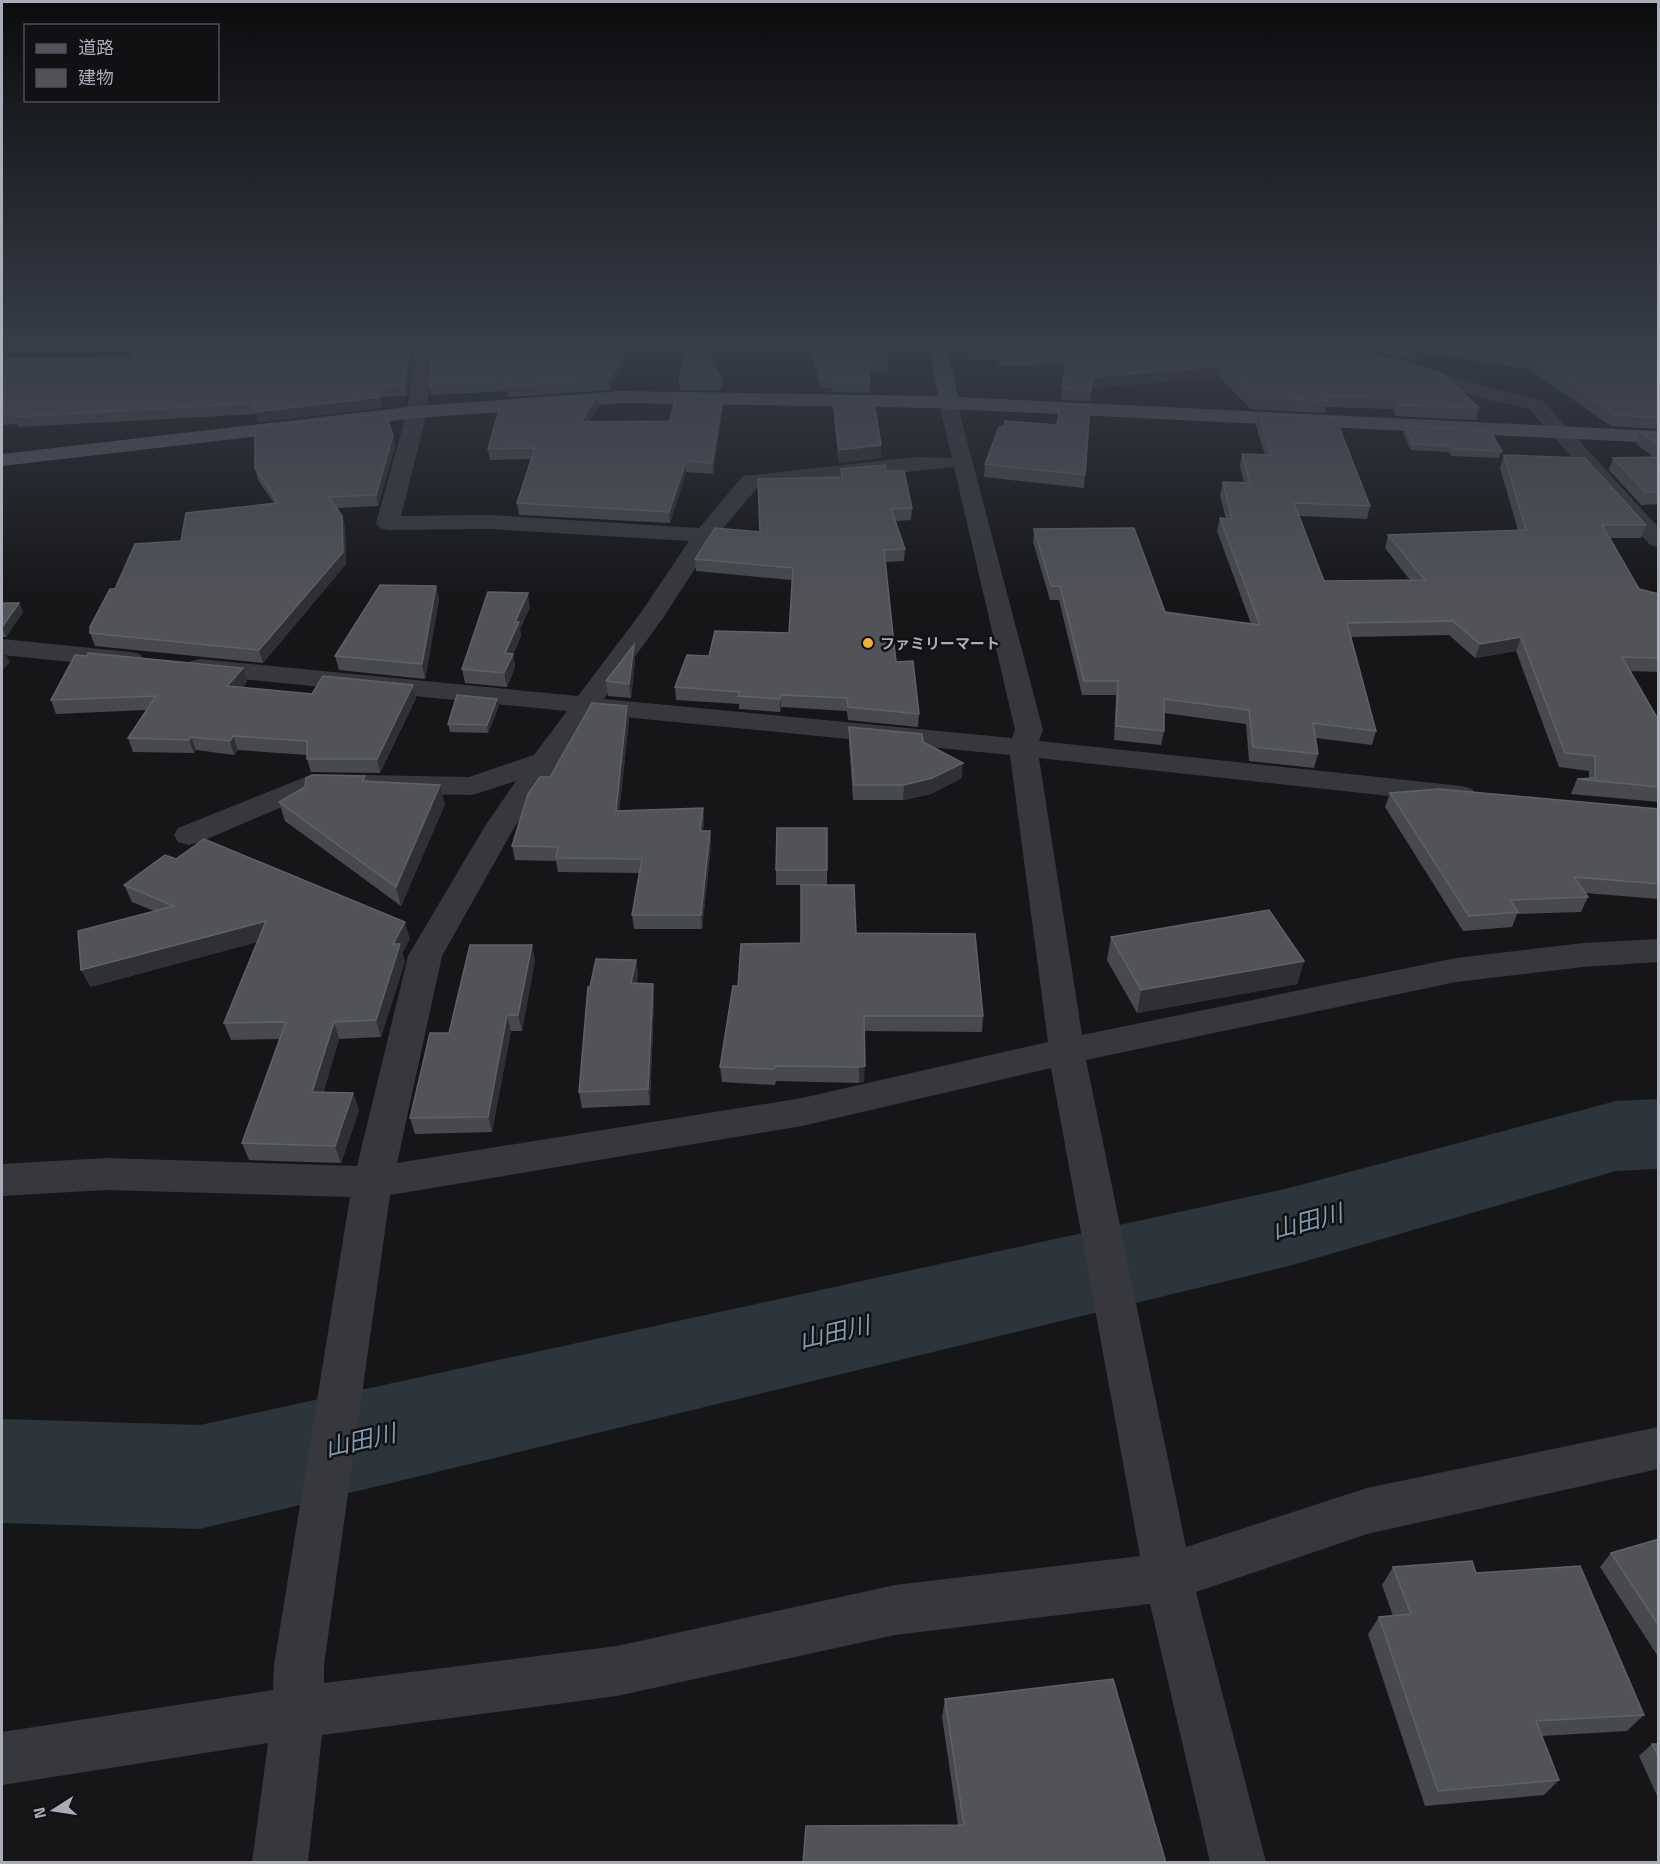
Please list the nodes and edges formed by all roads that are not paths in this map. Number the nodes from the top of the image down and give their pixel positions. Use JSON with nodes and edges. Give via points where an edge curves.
{"nodes":[{"id":1,"x":279,"y":428,"type":"edge"},
{"id":2,"x":413,"y":428,"type":"edge"},
{"id":3,"x":942,"y":428,"type":"edge"},
{"id":4,"x":947,"y":428,"type":"edge"},
{"id":5,"x":1456,"y":428,"type":"edge"},
{"id":6,"x":1556,"y":428,"type":"edge"},
{"id":7,"x":1560,"y":433,"type":"junction"},
{"id":8,"x":1659,"y":437,"type":"edge"},
{"id":9,"x":2,"y":460,"type":"edge"},
{"id":10,"x":946,"y":463,"type":"junction"},
{"id":11,"x":705,"y":535,"type":"junction"},
{"id":12,"x":1659,"y":540,"type":"edge"},
{"id":13,"x":2,"y":647,"type":"edge"},
{"id":14,"x":586,"y":706,"type":"junction"},
{"id":15,"x":1023,"y":748,"type":"junction"},
{"id":16,"x":544,"y":761,"type":"junction"},
{"id":17,"x":1484,"y":797,"type":"edge"},
{"id":18,"x":189,"y":835,"type":"dead end"},
{"id":19,"x":1659,"y":950,"type":"edge"},
{"id":20,"x":1069,"y":1062,"type":"junction"},
{"id":21,"x":2,"y":1180,"type":"edge"},
{"id":22,"x":371,"y":1195,"type":"junction"},
{"id":23,"x":1659,"y":1448,"type":"edge"},
{"id":24,"x":1168,"y":1576,"type":"junction"},
{"id":25,"x":299,"y":1689,"type":"junction"},
{"id":26,"x":2,"y":1759,"type":"edge"},
{"id":27,"x":280,"y":1863,"type":"edge"},
{"id":28,"x":1238,"y":1863,"type":"edge"}],
"edges":[{"from":1,"to":9,"type":"main road"},
{"from":2,"to":11,"type":"street","via":[[388,523],[489,522]]},
{"from":3,"to":10,"type":"street"},
{"from":4,"to":15,"type":"street","via":[[1029,730]]},
{"from":5,"to":7,"type":"main road"},
{"from":6,"to":7,"type":"street"},
{"from":7,"to":8,"type":"main road"},
{"from":7,"to":12,"type":"street"},
{"from":10,"to":11,"type":"street","via":[[751,481]]},
{"from":10,"to":15,"type":"street","via":[[1006,729]]},
{"from":11,"to":14,"type":"street"},
{"from":13,"to":14,"type":"street"},
{"from":14,"to":15,"type":"street"},
{"from":14,"to":16,"type":"street"},
{"from":15,"to":17,"type":"street"},
{"from":15,"to":20,"type":"street"},
{"from":16,"to":18,"type":"street","via":[[471,786],[313,783]]},
{"from":16,"to":22,"type":"street","via":[[500,826],[425,956]]},
{"from":19,"to":20,"type":"street","via":[[1456,970]]},
{"from":20,"to":22,"type":"street"},
{"from":20,"to":24,"type":"street"},
{"from":21,"to":22,"type":"street","via":[[106,1174]]},
{"from":22,"to":25,"type":"street"},
{"from":23,"to":24,"type":"street","via":[[1367,1511]]},
{"from":24,"to":25,"type":"street","via":[[895,1610],[617,1671]]},
{"from":24,"to":28,"type":"street"},
{"from":25,"to":26,"type":"street"},
{"from":25,"to":27,"type":"street"}]}
